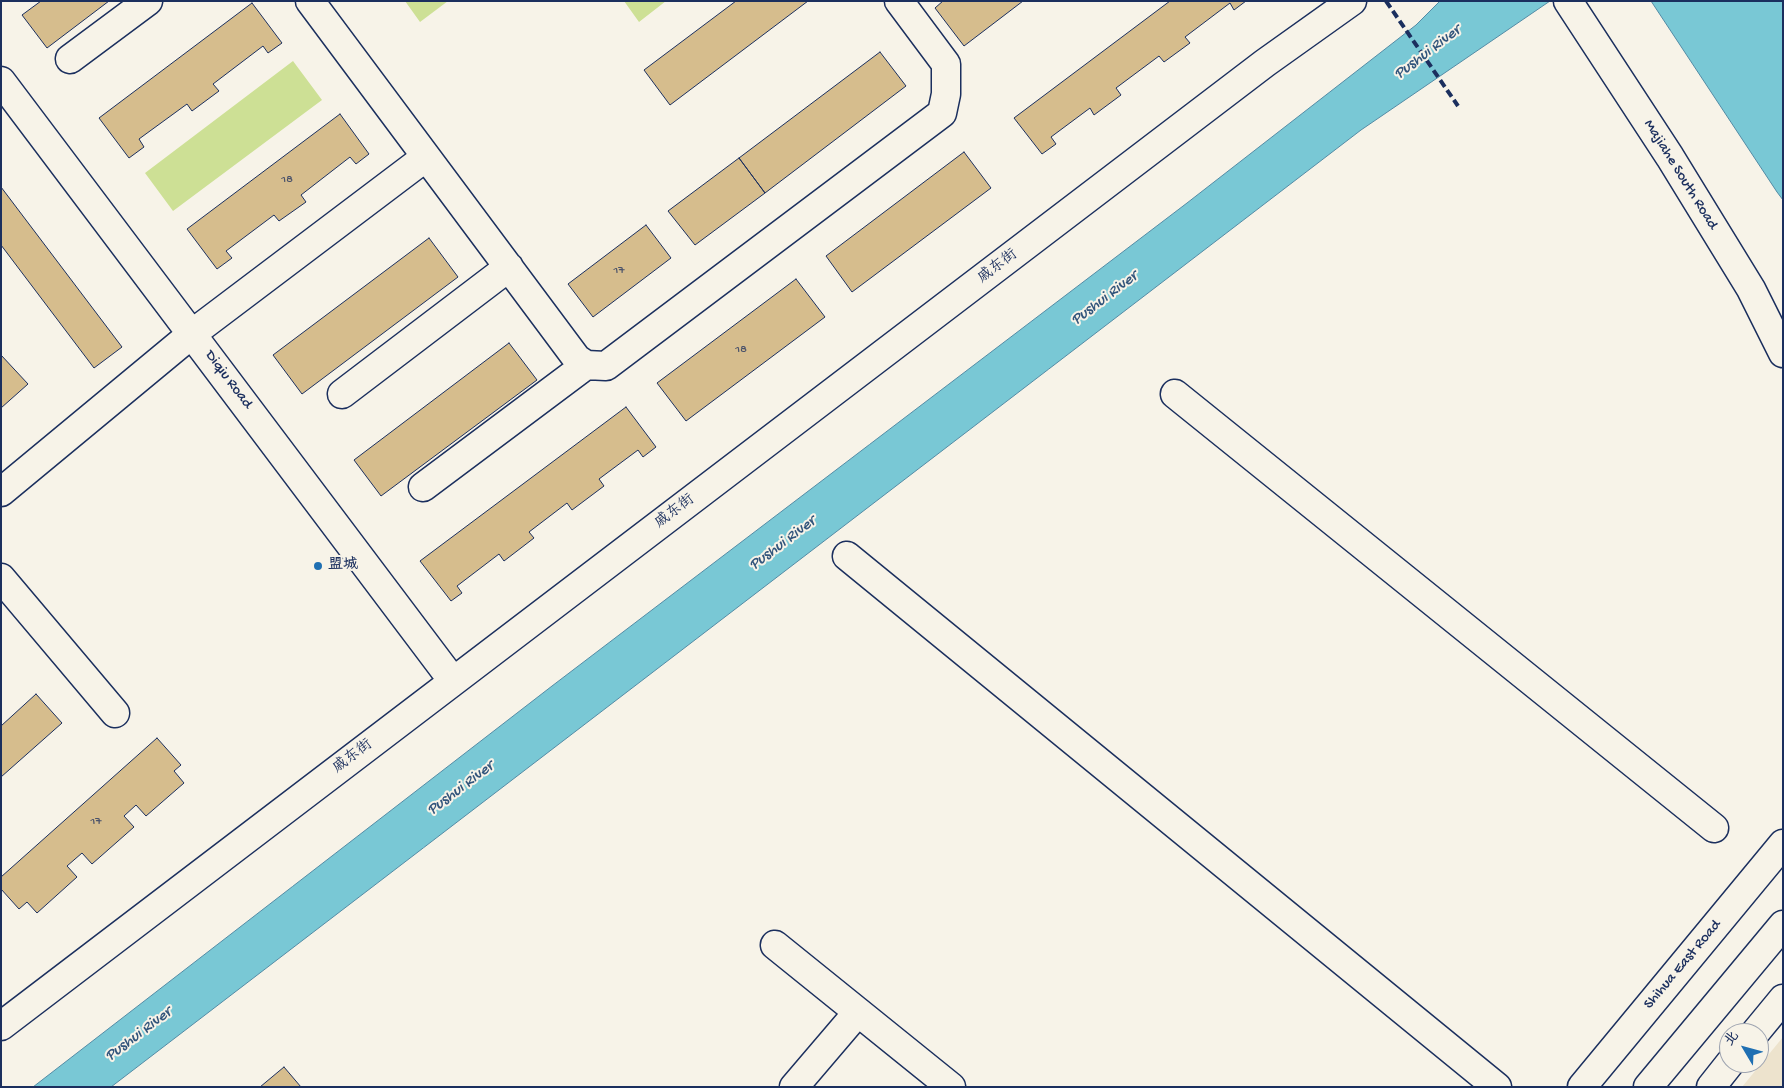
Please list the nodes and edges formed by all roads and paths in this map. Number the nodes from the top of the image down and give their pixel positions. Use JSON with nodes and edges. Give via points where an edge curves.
{"nodes":[{"id":1,"x":148,"y":1,"type":"edge"},
{"id":2,"x":310,"y":1,"type":"edge"},
{"id":3,"x":899,"y":1,"type":"edge"},
{"id":4,"x":1352,"y":1,"type":"edge"},
{"id":5,"x":1569,"y":2,"type":"edge"},
{"id":6,"x":70,"y":59,"type":"dead end"},
{"id":7,"x":1,"y":81,"type":"edge"},
{"id":8,"x":426,"y":157,"type":"junction"},
{"id":9,"x":509,"y":267,"type":"junction"},
{"id":10,"x":192,"y":333,"type":"junction"},
{"id":11,"x":1783,"y":354,"type":"edge"},
{"id":12,"x":586,"y":365,"type":"junction"},
{"id":13,"x":342,"y":394,"type":"dead end"},
{"id":14,"x":1175,"y":394,"type":"dead end"},
{"id":15,"x":424,"y":487,"type":"dead end"},
{"id":16,"x":1,"y":492,"type":"edge"},
{"id":17,"x":847,"y":556,"type":"dead end"},
{"id":18,"x":1,"y":578,"type":"edge"},
{"id":19,"x":454,"y":681,"type":"junction"},
{"id":20,"x":115,"y":713,"type":"dead end"},
{"id":21,"x":1714,"y":828,"type":"dead end"},
{"id":22,"x":1783,"y":844,"type":"edge"},
{"id":23,"x":1783,"y":925,"type":"edge"},
{"id":24,"x":775,"y":945,"type":"dead end"},
{"id":25,"x":1783,"y":1000,"type":"edge"},
{"id":26,"x":858,"y":1012,"type":"junction"},
{"id":27,"x":1763,"y":1023,"type":"edge"},
{"id":28,"x":1,"y":1026,"type":"edge"},
{"id":29,"x":1722,"y":1073,"type":"edge"},
{"id":30,"x":794,"y":1087,"type":"edge"},
{"id":31,"x":951,"y":1087,"type":"edge"},
{"id":32,"x":1497,"y":1087,"type":"edge"},
{"id":33,"x":1582,"y":1087,"type":"edge"},
{"id":34,"x":1648,"y":1087,"type":"edge"},
{"id":35,"x":1711,"y":1087,"type":"edge"}],
"edges":[{"from":1,"to":6,"type":"street"},
{"from":2,"to":8,"type":"street"},
{"from":3,"to":12,"type":"street","via":[[946,64],[942,113],[606,366]]},
{"from":4,"to":19,"type":"street","name":"戚东街","via":[[1265,63]]},
{"from":5,"to":11,"type":"street","name":"Majiahe South Road","via":[[1751,288]]},
{"from":7,"to":10,"type":"street","name":"Diqiu Road"},
{"from":8,"to":9,"type":"street"},
{"from":8,"to":10,"type":"street"},
{"from":9,"to":12,"type":"street","via":[[577,359]]},
{"from":9,"to":13,"type":"street"},
{"from":10,"to":16,"type":"street"},
{"from":10,"to":19,"type":"street","name":"Diqiu Road"},
{"from":12,"to":15,"type":"street"},
{"from":14,"to":21,"type":"street"},
{"from":17,"to":32,"type":"street"},
{"from":18,"to":20,"type":"street"},
{"from":19,"to":28,"type":"street","name":"戚东街"},
{"from":22,"to":33,"type":"street","name":"Shihua East Road"},
{"from":23,"to":34,"type":"street"},
{"from":24,"to":26,"type":"street"},
{"from":25,"to":27,"type":"street"},
{"from":26,"to":30,"type":"street"},
{"from":26,"to":31,"type":"street"},
{"from":29,"to":35,"type":"street"}]}
